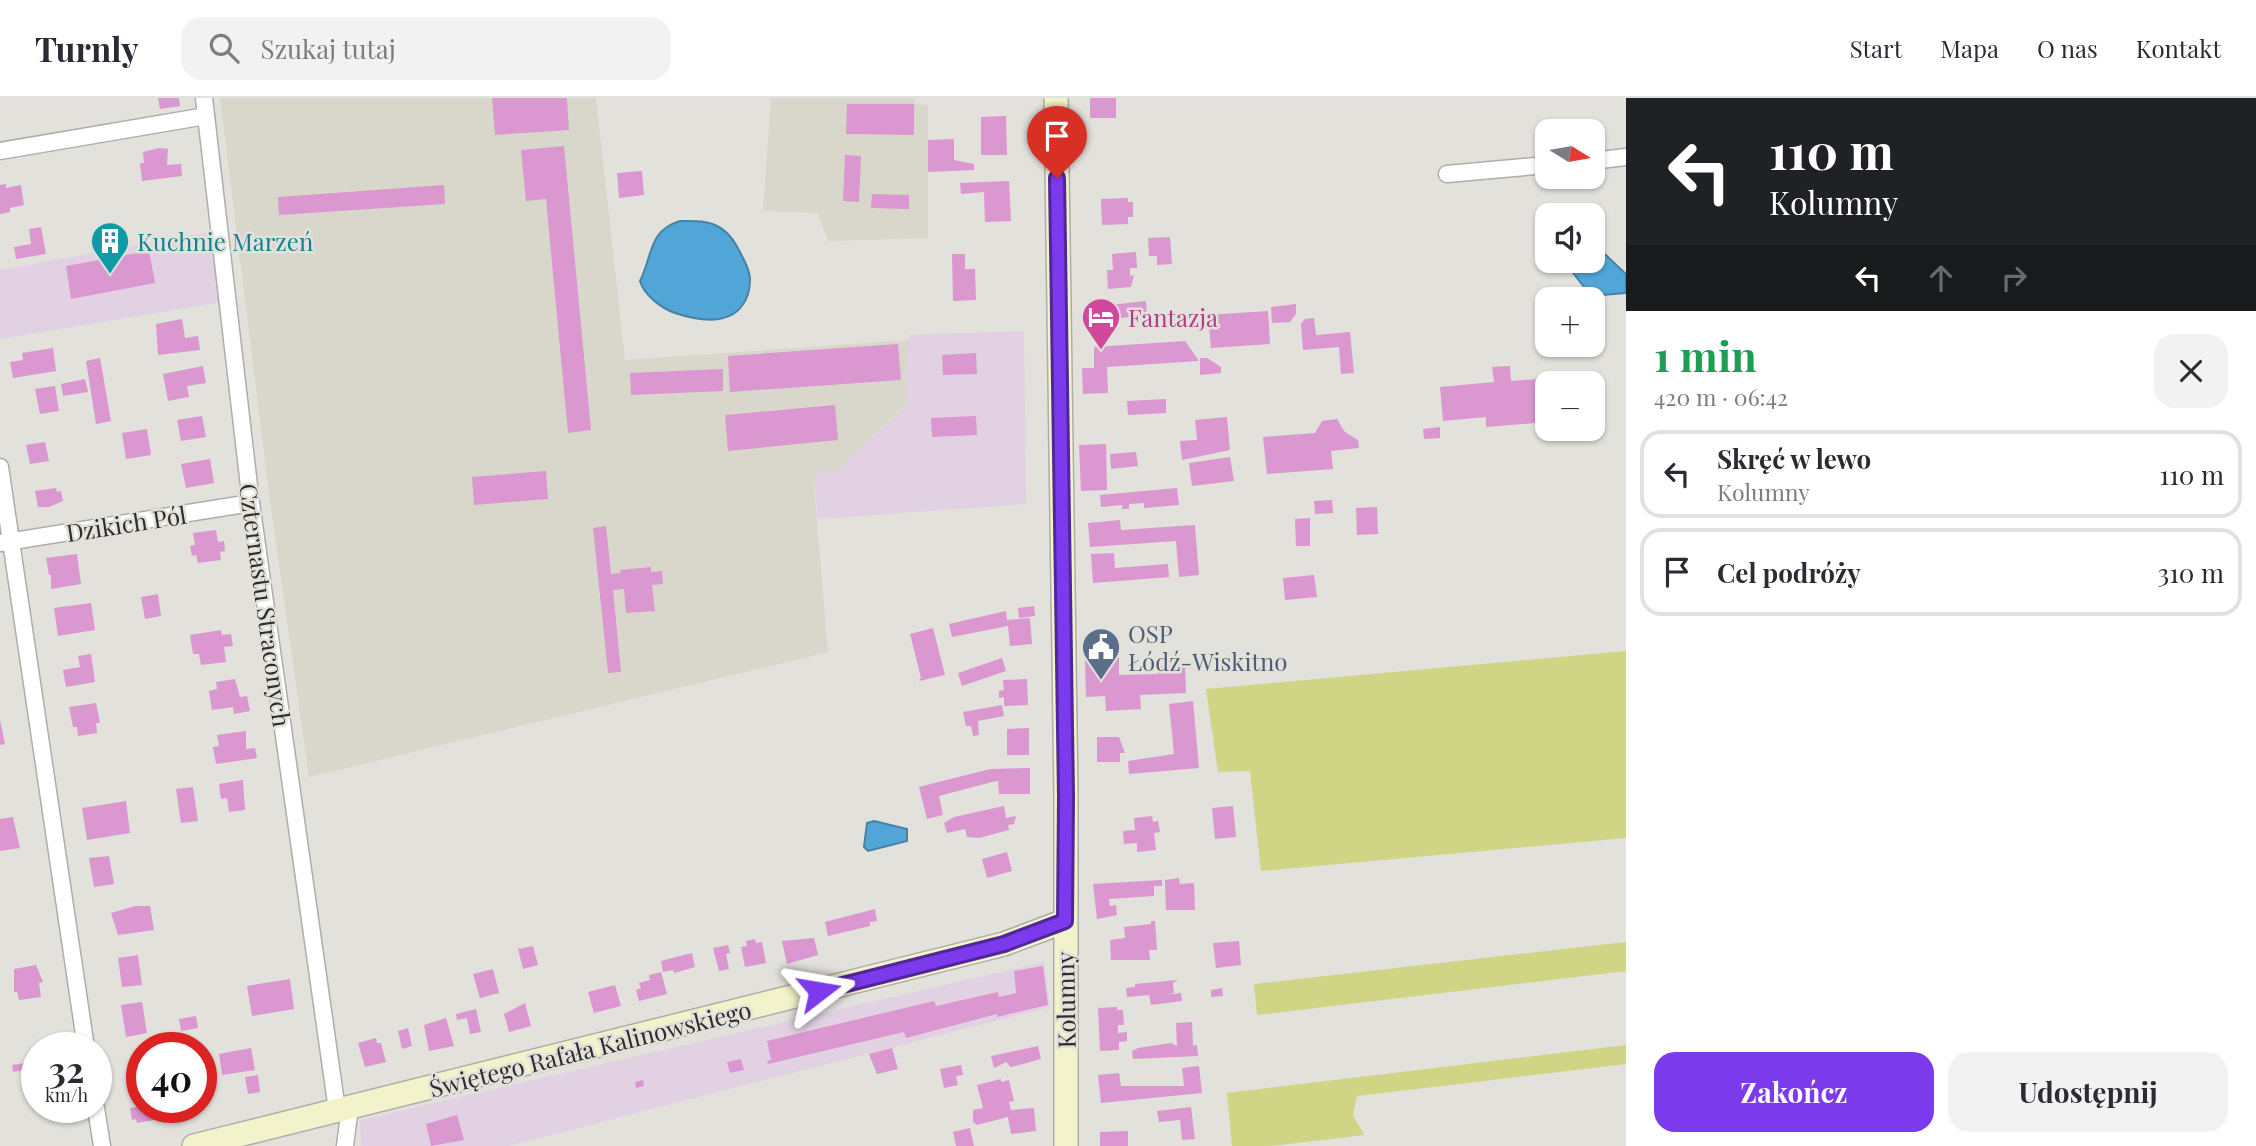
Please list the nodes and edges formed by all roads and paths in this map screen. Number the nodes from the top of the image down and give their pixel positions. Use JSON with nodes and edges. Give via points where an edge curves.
{"nodes":[{"id":1,"x":204,"y":98,"type":"edge"},
{"id":2,"x":1056,"y":98,"type":"edge"},
{"id":3,"x":206,"y":116,"type":"junction"},
{"id":4,"x":0,"y":151,"type":"edge"},
{"id":5,"x":1626,"y":157,"type":"edge"},
{"id":6,"x":1605,"y":159,"type":"edge"},
{"id":7,"x":1535,"y":166,"type":"edge"},
{"id":8,"x":1447,"y":174,"type":"dead end"},
{"id":9,"x":0,"y":467,"type":"edge"},
{"id":10,"x":251,"y":503,"type":"junction"},
{"id":11,"x":6,"y":542,"type":"edge"},
{"id":12,"x":1065,"y":921,"type":"junction"},
{"id":13,"x":83,"y":1032,"type":"edge"},
{"id":14,"x":344,"y":1109,"type":"junction"},
{"id":15,"x":98,"y":1123,"type":"edge"},
{"id":16,"x":102,"y":1146,"type":"edge"},
{"id":17,"x":194,"y":1146,"type":"edge"},
{"id":18,"x":345,"y":1146,"type":"edge"},
{"id":19,"x":1066,"y":1146,"type":"edge"}],
"edges":[{"from":1,"to":3,"type":"street","name":"Czternastu Straconych"},
{"from":2,"to":12,"type":"street","name":"Kolumny"},
{"from":3,"to":4,"type":"street"},
{"from":3,"to":10,"type":"street","name":"Czternastu Straconych"},
{"from":5,"to":6,"type":"street"},
{"from":7,"to":8,"type":"street"},
{"from":9,"to":11,"type":"street"},
{"from":10,"to":11,"type":"street","name":"Dzikich Pól"},
{"from":10,"to":14,"type":"street","name":"Czternastu Straconych"},
{"from":11,"to":13,"type":"street"},
{"from":12,"to":14,"type":"street","name":"Świętego Rafała Kalinowskiego","via":[[1004,944]]},
{"from":12,"to":19,"type":"street","name":"Kolumny"},
{"from":14,"to":17,"type":"street","name":"Świętego Rafała Kalinowskiego"},
{"from":14,"to":18,"type":"street","name":"Czternastu Straconych"},
{"from":15,"to":16,"type":"street"}]}
